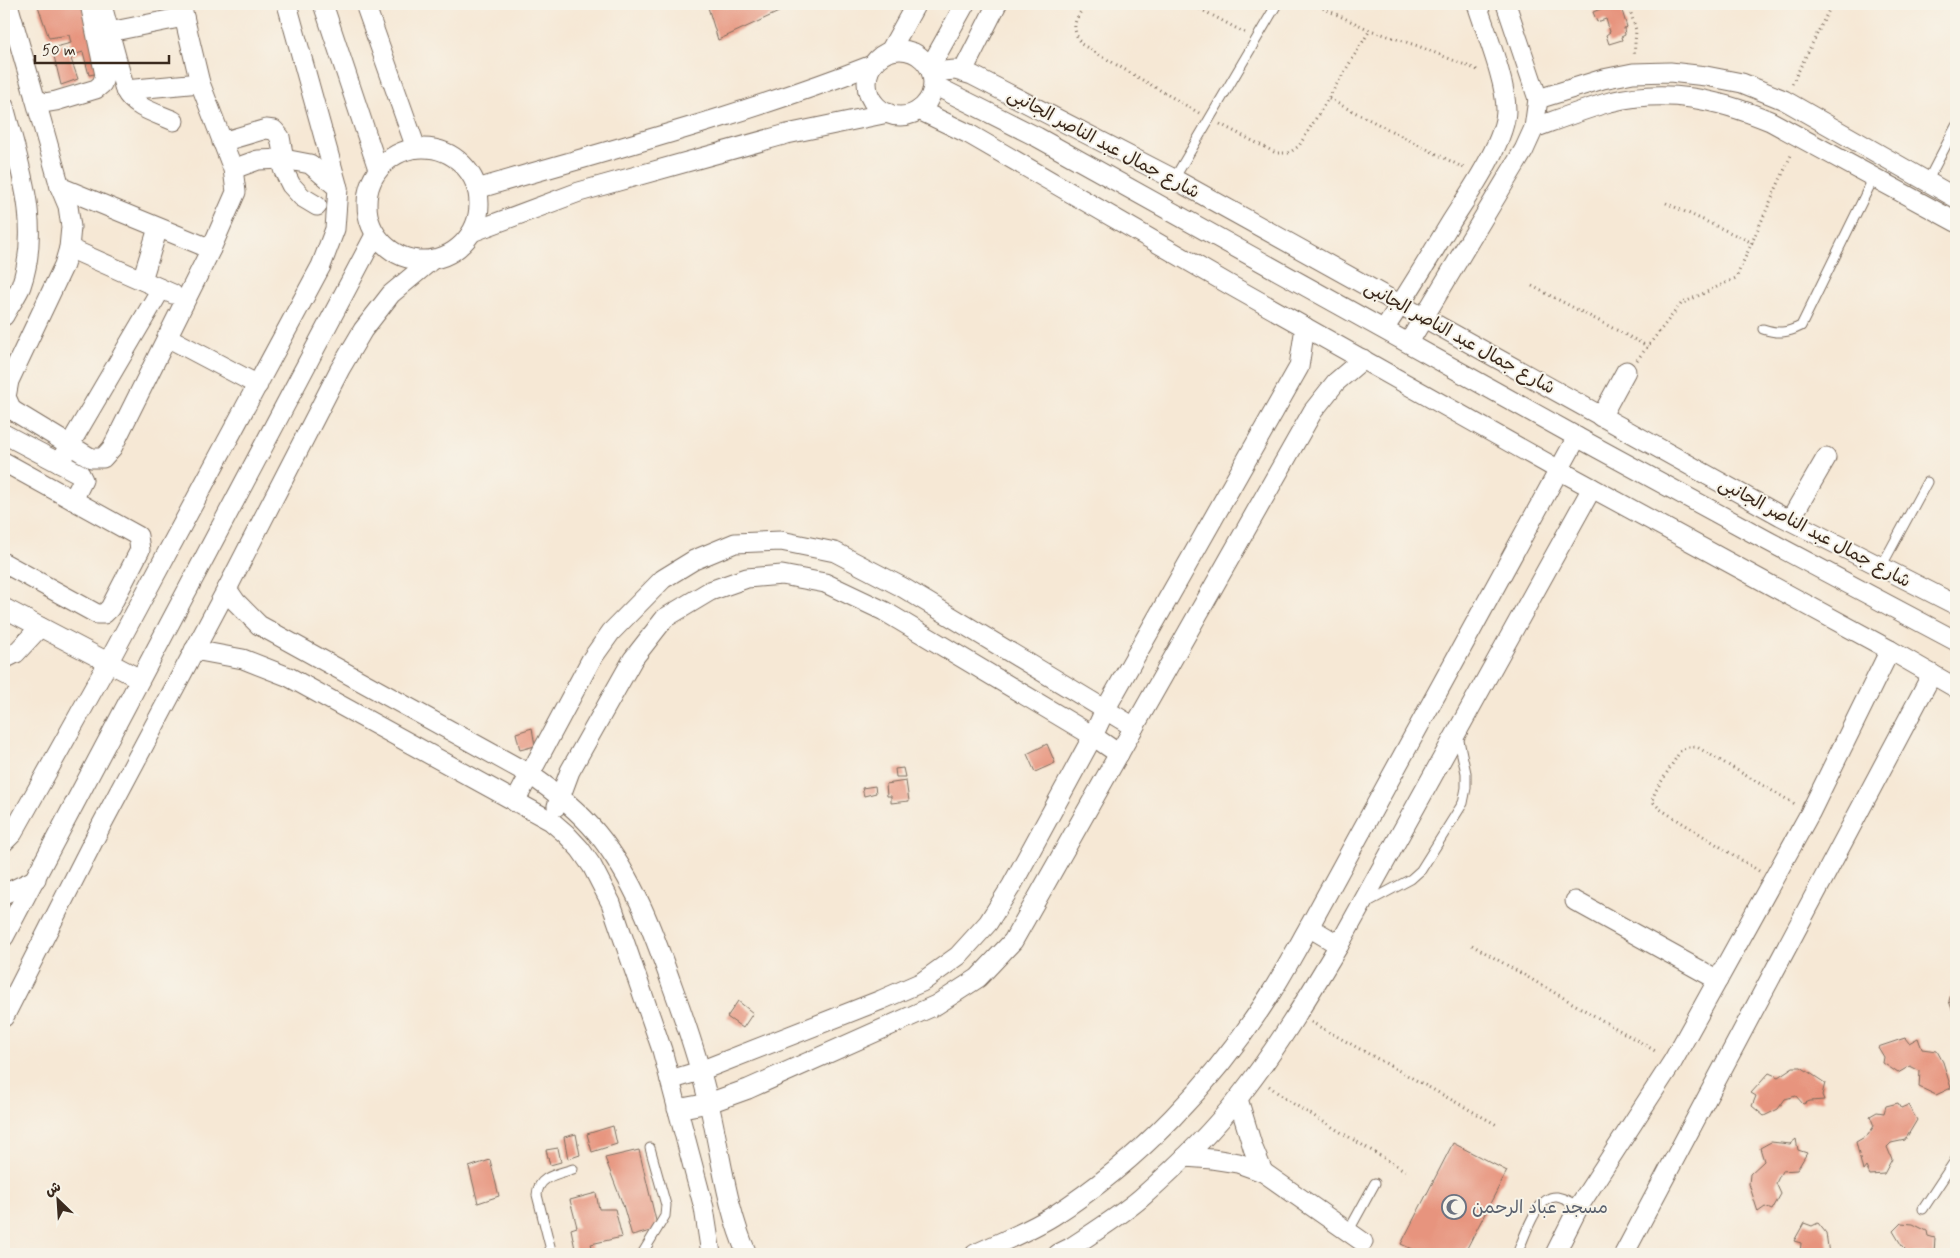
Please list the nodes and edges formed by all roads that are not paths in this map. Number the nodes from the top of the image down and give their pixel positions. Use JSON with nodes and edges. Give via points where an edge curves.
{"nodes":[{"id":1,"x":8,"y":4,"type":"edge"},
{"id":2,"x":90,"y":4,"type":"edge"},
{"id":3,"x":102,"y":4,"type":"edge"},
{"id":4,"x":287,"y":4,"type":"edge"},
{"id":5,"x":324,"y":4,"type":"edge"},
{"id":6,"x":365,"y":4,"type":"edge"},
{"id":7,"x":916,"y":4,"type":"edge"},
{"id":8,"x":965,"y":4,"type":"edge"},
{"id":9,"x":997,"y":4,"type":"edge"},
{"id":10,"x":1277,"y":4,"type":"edge"},
{"id":11,"x":1477,"y":4,"type":"edge"},
{"id":12,"x":1506,"y":4,"type":"edge"},
{"id":13,"x":182,"y":10,"type":"edge"},
{"id":14,"x":109,"y":32,"type":"junction"},
{"id":15,"x":890,"y":51,"type":"junction"},
{"id":16,"x":872,"y":65,"type":"junction"},
{"id":17,"x":963,"y":71,"type":"junction"},
{"id":18,"x":932,"y":74,"type":"junction"},
{"id":19,"x":200,"y":83,"type":"junction"},
{"id":20,"x":125,"y":90,"type":"junction"},
{"id":21,"x":35,"y":98,"type":"junction"},
{"id":22,"x":1538,"y":99,"type":"junction"},
{"id":23,"x":4,"y":106,"type":"edge"},
{"id":24,"x":919,"y":110,"type":"junction"},
{"id":25,"x":888,"y":114,"type":"junction"},
{"id":26,"x":174,"y":121,"type":"dead end"},
{"id":27,"x":1956,"y":126,"type":"edge"},
{"id":28,"x":1534,"y":128,"type":"junction"},
{"id":29,"x":222,"y":142,"type":"junction"},
{"id":30,"x":416,"y":148,"type":"junction"},
{"id":31,"x":284,"y":158,"type":"junction"},
{"id":32,"x":233,"y":169,"type":"junction"},
{"id":33,"x":378,"y":169,"type":"junction"},
{"id":34,"x":1874,"y":176,"type":"junction"},
{"id":35,"x":1174,"y":179,"type":"junction"},
{"id":36,"x":1926,"y":182,"type":"junction"},
{"id":37,"x":60,"y":187,"type":"junction"},
{"id":38,"x":338,"y":188,"type":"junction"},
{"id":39,"x":477,"y":189,"type":"junction"},
{"id":40,"x":1956,"y":198,"type":"edge"},
{"id":41,"x":1917,"y":200,"type":"junction"},
{"id":42,"x":317,"y":206,"type":"dead end"},
{"id":43,"x":1956,"y":222,"type":"edge"},
{"id":44,"x":158,"y":228,"type":"junction"},
{"id":45,"x":472,"y":232,"type":"junction"},
{"id":46,"x":375,"y":236,"type":"junction"},
{"id":47,"x":69,"y":248,"type":"junction"},
{"id":48,"x":211,"y":249,"type":"junction"},
{"id":49,"x":433,"y":259,"type":"junction"},
{"id":50,"x":142,"y":280,"type":"junction"},
{"id":51,"x":161,"y":289,"type":"junction"},
{"id":52,"x":185,"y":300,"type":"junction"},
{"id":53,"x":1402,"y":304,"type":"junction"},
{"id":54,"x":4,"y":316,"type":"edge"},
{"id":55,"x":1425,"y":317,"type":"junction"},
{"id":56,"x":1305,"y":328,"type":"junction"},
{"id":57,"x":1384,"y":328,"type":"junction"},
{"id":58,"x":1763,"y":329,"type":"dead end"},
{"id":59,"x":167,"y":337,"type":"junction"},
{"id":60,"x":1409,"y":342,"type":"junction"},
{"id":61,"x":1363,"y":359,"type":"junction"},
{"id":62,"x":1626,"y":372,"type":"dead end"},
{"id":63,"x":258,"y":384,"type":"junction"},
{"id":64,"x":1601,"y":417,"type":"junction"},
{"id":65,"x":4,"y":434,"type":"edge"},
{"id":66,"x":1577,"y":438,"type":"junction"},
{"id":67,"x":70,"y":445,"type":"junction"},
{"id":68,"x":1826,"y":458,"type":"dead end"},
{"id":69,"x":4,"y":462,"type":"edge"},
{"id":70,"x":59,"y":463,"type":"junction"},
{"id":71,"x":1559,"y":470,"type":"junction"},
{"id":72,"x":1927,"y":482,"type":"dead end"},
{"id":73,"x":1592,"y":488,"type":"junction"},
{"id":74,"x":73,"y":500,"type":"junction"},
{"id":75,"x":1786,"y":518,"type":"junction"},
{"id":76,"x":1768,"y":541,"type":"junction"},
{"id":77,"x":4,"y":563,"type":"edge"},
{"id":78,"x":1881,"y":567,"type":"junction"},
{"id":79,"x":228,"y":589,"type":"junction"},
{"id":80,"x":1956,"y":605,"type":"edge"},
{"id":81,"x":4,"y":608,"type":"edge"},
{"id":82,"x":40,"y":627,"type":"junction"},
{"id":83,"x":1954,"y":635,"type":"edge"},
{"id":84,"x":194,"y":650,"type":"junction"},
{"id":85,"x":1890,"y":650,"type":"junction"},
{"id":86,"x":4,"y":659,"type":"edge"},
{"id":87,"x":108,"y":664,"type":"junction"},
{"id":88,"x":1932,"y":674,"type":"junction"},
{"id":89,"x":140,"y":679,"type":"junction"},
{"id":90,"x":1956,"y":688,"type":"edge"},
{"id":91,"x":1105,"y":710,"type":"junction"},
{"id":92,"x":1134,"y":727,"type":"junction"},
{"id":93,"x":1457,"y":732,"type":"junction"},
{"id":94,"x":1093,"y":736,"type":"junction"},
{"id":95,"x":1119,"y":754,"type":"junction"},
{"id":96,"x":529,"y":774,"type":"junction"},
{"id":97,"x":561,"y":796,"type":"junction"},
{"id":98,"x":515,"y":802,"type":"junction"},
{"id":99,"x":551,"y":821,"type":"junction"},
{"id":100,"x":4,"y":842,"type":"edge"},
{"id":101,"x":36,"y":879,"type":"junction"},
{"id":102,"x":4,"y":894,"type":"edge"},
{"id":103,"x":1574,"y":901,"type":"dead end"},
{"id":104,"x":1361,"y":906,"type":"junction"},
{"id":105,"x":1309,"y":927,"type":"junction"},
{"id":106,"x":4,"y":937,"type":"edge"},
{"id":107,"x":1339,"y":945,"type":"junction"},
{"id":108,"x":1718,"y":980,"type":"junction"},
{"id":109,"x":4,"y":1017,"type":"edge"},
{"id":110,"x":700,"y":1071,"type":"junction"},
{"id":111,"x":670,"y":1080,"type":"junction"},
{"id":112,"x":1238,"y":1099,"type":"junction"},
{"id":113,"x":709,"y":1103,"type":"junction"},
{"id":114,"x":677,"y":1109,"type":"junction"},
{"id":115,"x":650,"y":1148,"type":"dead end"},
{"id":116,"x":1185,"y":1157,"type":"junction"},
{"id":117,"x":1956,"y":1159,"type":"edge"},
{"id":118,"x":573,"y":1169,"type":"dead end"},
{"id":119,"x":1263,"y":1172,"type":"junction"},
{"id":120,"x":1375,"y":1182,"type":"dead end"},
{"id":121,"x":1579,"y":1206,"type":"junction"},
{"id":122,"x":1923,"y":1209,"type":"dead end"},
{"id":123,"x":1355,"y":1237,"type":"joint"},
{"id":124,"x":1628,"y":1251,"type":"edge"},
{"id":125,"x":552,"y":1254,"type":"edge"},
{"id":126,"x":642,"y":1254,"type":"edge"},
{"id":127,"x":711,"y":1254,"type":"edge"},
{"id":128,"x":747,"y":1254,"type":"edge"},
{"id":129,"x":975,"y":1254,"type":"edge"},
{"id":130,"x":1058,"y":1254,"type":"edge"},
{"id":131,"x":1516,"y":1254,"type":"edge"},
{"id":132,"x":1555,"y":1254,"type":"edge"}],
"edges":[{"from":1,"to":21,"type":"street"},
{"from":2,"to":21,"type":"street","via":[[105,75],[102,84],[96,89],[56,101],[44,102]]},
{"from":3,"to":14,"type":"street"},
{"from":4,"to":38,"type":"street"},
{"from":5,"to":33,"type":"street"},
{"from":6,"to":30,"type":"street"},
{"from":7,"to":15,"type":"street"},
{"from":8,"to":18,"type":"street"},
{"from":9,"to":17,"type":"street"},
{"from":10,"to":35,"type":"lane"},
{"from":11,"to":53,"type":"street","via":[[1500,78],[1506,112],[1497,141],[1479,176]]},
{"from":12,"to":22,"type":"street"},
{"from":13,"to":14,"type":"street"},
{"from":13,"to":19,"type":"street"},
{"from":14,"to":20,"type":"street"},
{"from":15,"to":16,"type":"street"},
{"from":15,"to":18,"type":"street","via":[[902,49],[913,52],[923,58]]},
{"from":16,"to":25,"type":"street","via":[[868,76],[869,93],[878,107]]},
{"from":16,"to":39,"type":"street","via":[[719,118]]},
{"from":17,"to":18,"type":"street","name":"شارع جمال عبد الناصر الجانبى"},
{"from":17,"to":35,"type":"street","name":"شارع جمال عبد الناصر الجانبى"},
{"from":18,"to":24,"type":"street","via":[[931,94]]},
{"from":18,"to":57,"type":"street","via":[[1038,137]]},
{"from":19,"to":20,"type":"street"},
{"from":19,"to":29,"type":"street"},
{"from":20,"to":26,"type":"street","via":[[138,106]]},
{"from":21,"to":37,"type":"street"},
{"from":22,"to":28,"type":"street"},
{"from":22,"to":36,"type":"street","via":[[1633,73],[1670,72],[1742,83],[1784,100]]},
{"from":23,"to":54,"type":"street","via":[[29,204],[30,246],[20,286]]},
{"from":24,"to":25,"type":"street","via":[[898,116]]},
{"from":24,"to":56,"type":"street","via":[[969,134]]},
{"from":25,"to":45,"type":"street","via":[[788,134],[579,192]]},
{"from":27,"to":36,"type":"lane"},
{"from":28,"to":34,"type":"street","via":[[1610,102],[1640,97],[1707,99],[1770,121]]},
{"from":28,"to":55,"type":"street"},
{"from":29,"to":31,"type":"street","via":[[266,129],[274,130],[280,137]]},
{"from":29,"to":32,"type":"street"},
{"from":30,"to":33,"type":"street","via":[[388,158]]},
{"from":30,"to":39,"type":"street","via":[[432,148],[447,153],[471,174]]},
{"from":31,"to":32,"type":"street","via":[[258,160]]},
{"from":31,"to":38,"type":"street","via":[[310,164]]},
{"from":31,"to":42,"type":"street","via":[[284,169],[291,185],[302,198]]},
{"from":32,"to":48,"type":"street","via":[[236,192]]},
{"from":33,"to":46,"type":"street","via":[[369,184],[366,202]]},
{"from":34,"to":41,"type":"street"},
{"from":34,"to":58,"type":"lane","via":[[1800,326],[1788,332],[1775,333]]},
{"from":35,"to":53,"type":"street","name":"شارع جمال عبد الناصر الجانبى"},
{"from":36,"to":40,"type":"street"},
{"from":36,"to":41,"type":"street"},
{"from":37,"to":44,"type":"street"},
{"from":37,"to":47,"type":"street","via":[[68,206]]},
{"from":38,"to":63,"type":"street","via":[[336,229],[321,266]]},
{"from":39,"to":45,"type":"street","via":[[479,204]]},
{"from":41,"to":43,"type":"street"},
{"from":44,"to":48,"type":"street"},
{"from":44,"to":50,"type":"street"},
{"from":45,"to":49,"type":"street","via":[[455,250]]},
{"from":46,"to":49,"type":"street","via":[[386,248],[401,256]]},
{"from":46,"to":89,"type":"street"},
{"from":47,"to":50,"type":"street"},
{"from":47,"to":67,"type":"street","via":[[9,382],[6,397],[12,410]]},
{"from":48,"to":52,"type":"street"},
{"from":49,"to":79,"type":"street","via":[[391,294],[363,330]]},
{"from":50,"to":51,"type":"street"},
{"from":51,"to":52,"type":"street"},
{"from":51,"to":67,"type":"street"},
{"from":52,"to":59,"type":"street"},
{"from":53,"to":55,"type":"street","name":"شارع جمال عبد الناصر الجانبى"},
{"from":53,"to":57,"type":"street"},
{"from":55,"to":60,"type":"street"},
{"from":55,"to":64,"type":"street","name":"شارع جمال عبد الناصر الجانبى"},
{"from":56,"to":61,"type":"street"},
{"from":56,"to":91,"type":"street","via":[[1298,368]]},
{"from":57,"to":60,"type":"street"},
{"from":59,"to":63,"type":"street"},
{"from":59,"to":67,"type":"street","via":[[112,448],[103,458],[91,458]]},
{"from":60,"to":66,"type":"street"},
{"from":61,"to":71,"type":"street"},
{"from":61,"to":92,"type":"street","via":[[1336,382],[1313,411]]},
{"from":62,"to":64,"type":"street"},
{"from":63,"to":87,"type":"street"},
{"from":64,"to":75,"type":"street","name":"شارع جمال عبد الناصر الجانبى"},
{"from":65,"to":70,"type":"street"},
{"from":66,"to":71,"type":"street"},
{"from":66,"to":76,"type":"street"},
{"from":67,"to":70,"type":"street"},
{"from":68,"to":75,"type":"street"},
{"from":69,"to":74,"type":"street"},
{"from":70,"to":74,"type":"street","via":[[80,474],[83,480]]},
{"from":71,"to":73,"type":"street"},
{"from":71,"to":105,"type":"street"},
{"from":72,"to":78,"type":"lane"},
{"from":73,"to":85,"type":"street"},
{"from":73,"to":93,"type":"street"},
{"from":74,"to":77,"type":"street","via":[[138,536],[140,543],[140,550],[104,614],[97,614]]},
{"from":75,"to":76,"type":"street"},
{"from":75,"to":78,"type":"street","name":"شارع جمال عبد الناصر الجانبى"},
{"from":76,"to":83,"type":"street"},
{"from":78,"to":80,"type":"street","name":"شارع جمال عبد الناصر الجانبى"},
{"from":79,"to":84,"type":"street"},
{"from":79,"to":96,"type":"street","via":[[247,615],[272,634]]},
{"from":81,"to":82,"type":"street"},
{"from":82,"to":86,"type":"street","via":[[16,653]]},
{"from":82,"to":87,"type":"street"},
{"from":84,"to":98,"type":"street","via":[[243,659],[289,677]]},
{"from":84,"to":109,"type":"street"},
{"from":85,"to":88,"type":"street"},
{"from":85,"to":108,"type":"street","via":[[1810,813]]},
{"from":87,"to":89,"type":"street"},
{"from":87,"to":100,"type":"street","via":[[13,833]]},
{"from":88,"to":90,"type":"street"},
{"from":88,"to":124,"type":"street"},
{"from":89,"to":101,"type":"street"},
{"from":91,"to":92,"type":"street"},
{"from":91,"to":94,"type":"street"},
{"from":91,"to":96,"type":"street","via":[[902,587],[835,552],[781,541],[735,543],[694,560],[663,579],[612,632],[591,660]]},
{"from":92,"to":95,"type":"street"},
{"from":93,"to":104,"type":"street"},
{"from":93,"to":104,"type":"lane","via":[[1466,773],[1463,802],[1421,870],[1411,879]]},
{"from":94,"to":95,"type":"street"},
{"from":94,"to":97,"type":"street","via":[[884,611],[825,582],[782,575],[746,578],[710,591],[665,618],[628,668],[570,771]]},
{"from":94,"to":110,"type":"street","via":[[1007,893],[988,923],[958,956],[922,982],[889,997]]},
{"from":95,"to":113,"type":"street","via":[[1013,941],[978,978],[936,1005],[748,1089]]},
{"from":96,"to":97,"type":"street"},
{"from":96,"to":98,"type":"street"},
{"from":97,"to":99,"type":"street"},
{"from":97,"to":110,"type":"street","via":[[597,833],[625,872],[664,963]]},
{"from":98,"to":99,"type":"street"},
{"from":99,"to":111,"type":"street","via":[[580,849],[611,903]]},
{"from":101,"to":102,"type":"street"},
{"from":101,"to":106,"type":"street"},
{"from":103,"to":108,"type":"street"},
{"from":104,"to":107,"type":"street"},
{"from":105,"to":107,"type":"street"},
{"from":105,"to":129,"type":"street","via":[[1269,996],[1236,1043],[1166,1125],[1118,1170],[1052,1216]]},
{"from":107,"to":112,"type":"street","via":[[1298,1014]]},
{"from":108,"to":121,"type":"street","via":[[1673,1061]]},
{"from":110,"to":111,"type":"street"},
{"from":110,"to":113,"type":"street"},
{"from":111,"to":114,"type":"street"},
{"from":112,"to":116,"type":"street"},
{"from":112,"to":119,"type":"street"},
{"from":113,"to":114,"type":"street"},
{"from":113,"to":128,"type":"street","via":[[732,1212]]},
{"from":114,"to":127,"type":"street","via":[[704,1208]]},
{"from":115,"to":126,"type":"lane","via":[[666,1205],[666,1216]]},
{"from":116,"to":119,"type":"street","via":[[1220,1160]]},
{"from":116,"to":130,"type":"street","via":[[1140,1199]]},
{"from":117,"to":122,"type":"lane"},
{"from":118,"to":125,"type":"lane","via":[[541,1181],[537,1188]]},
{"from":119,"to":123,"type":"street"},
{"from":120,"to":123,"type":"lane"},
{"from":121,"to":131,"type":"lane","via":[[1557,1197],[1538,1206]]},
{"from":121,"to":132,"type":"street"}]}
